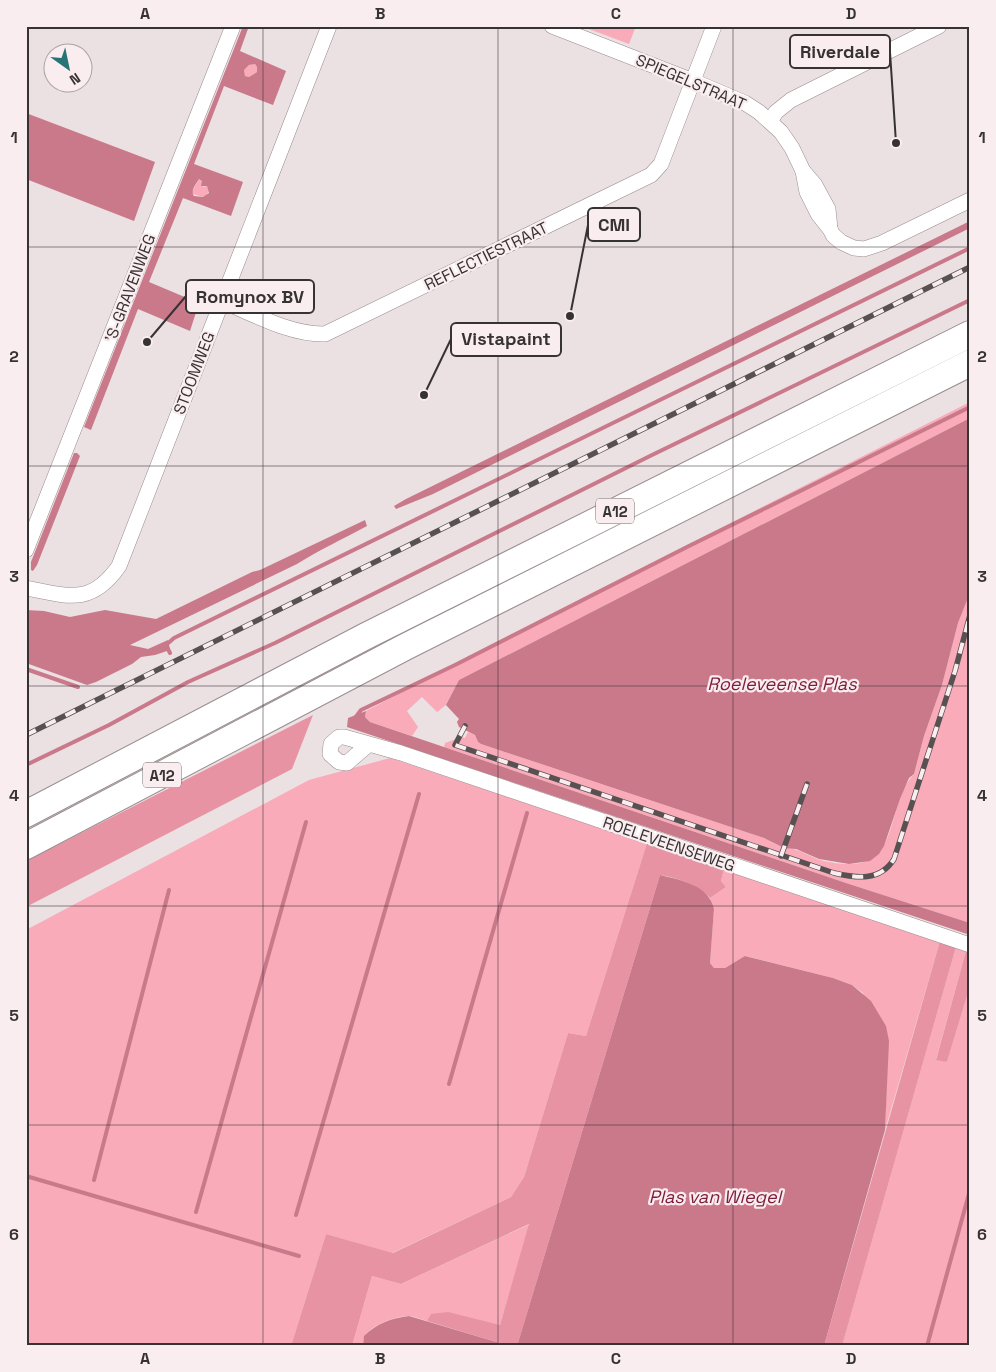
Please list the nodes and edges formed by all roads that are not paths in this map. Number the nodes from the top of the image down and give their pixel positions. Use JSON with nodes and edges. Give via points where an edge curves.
{"nodes":[{"id":1,"x":233,"y":26,"type":"edge"},
{"id":2,"x":329,"y":26,"type":"edge"},
{"id":3,"x":552,"y":26,"type":"edge"},
{"id":4,"x":714,"y":26,"type":"edge"},
{"id":5,"x":940,"y":26,"type":"edge"},
{"id":6,"x":694,"y":81,"type":"junction"},
{"id":7,"x":770,"y":121,"type":"junction"},
{"id":8,"x":970,"y":200,"type":"edge"},
{"id":9,"x":222,"y":301,"type":"junction"},
{"id":10,"x":970,"y":334,"type":"edge"},
{"id":11,"x":970,"y":363,"type":"edge"},
{"id":12,"x":26,"y":550,"type":"edge"},
{"id":13,"x":26,"y":588,"type":"edge"},
{"id":14,"x":369,"y":744,"type":"dead end"},
{"id":15,"x":26,"y":814,"type":"edge"},
{"id":16,"x":26,"y":846,"type":"edge"},
{"id":17,"x":970,"y":945,"type":"edge"}],
"edges":[{"from":1,"to":12,"type":"street","name":"'S-GRAVENWEG"},
{"from":2,"to":9,"type":"street","name":"STOOMWEG"},
{"from":3,"to":6,"type":"street","name":"SPIEGELSTRAAT"},
{"from":4,"to":6,"type":"street","name":"REFLECTIESTRAAT"},
{"from":5,"to":7,"type":"street","via":[[790,100]]},
{"from":6,"to":7,"type":"street","name":"SPIEGELSTRAAT","via":[[745,103]]},
{"from":6,"to":9,"type":"street","name":"REFLECTIESTRAAT","via":[[661,164],[651,175],[325,334],[296,332]]},
{"from":7,"to":8,"type":"street","name":"SPIEGELSTRAAT","via":[[781,132],[803,171],[815,185],[828,210],[833,235],[854,248],[872,248]]},
{"from":9,"to":13,"type":"street","name":"STOOMWEG","via":[[119,566],[109,580],[85,595],[70,596]]},
{"from":10,"to":15,"type":"highway","number":"A12","via":[[366,636]]},
{"from":11,"to":16,"type":"highway","number":"A12","via":[[407,646]]},
{"from":14,"to":17,"type":"street","name":"ROELEVEENSEWEG"}]}
